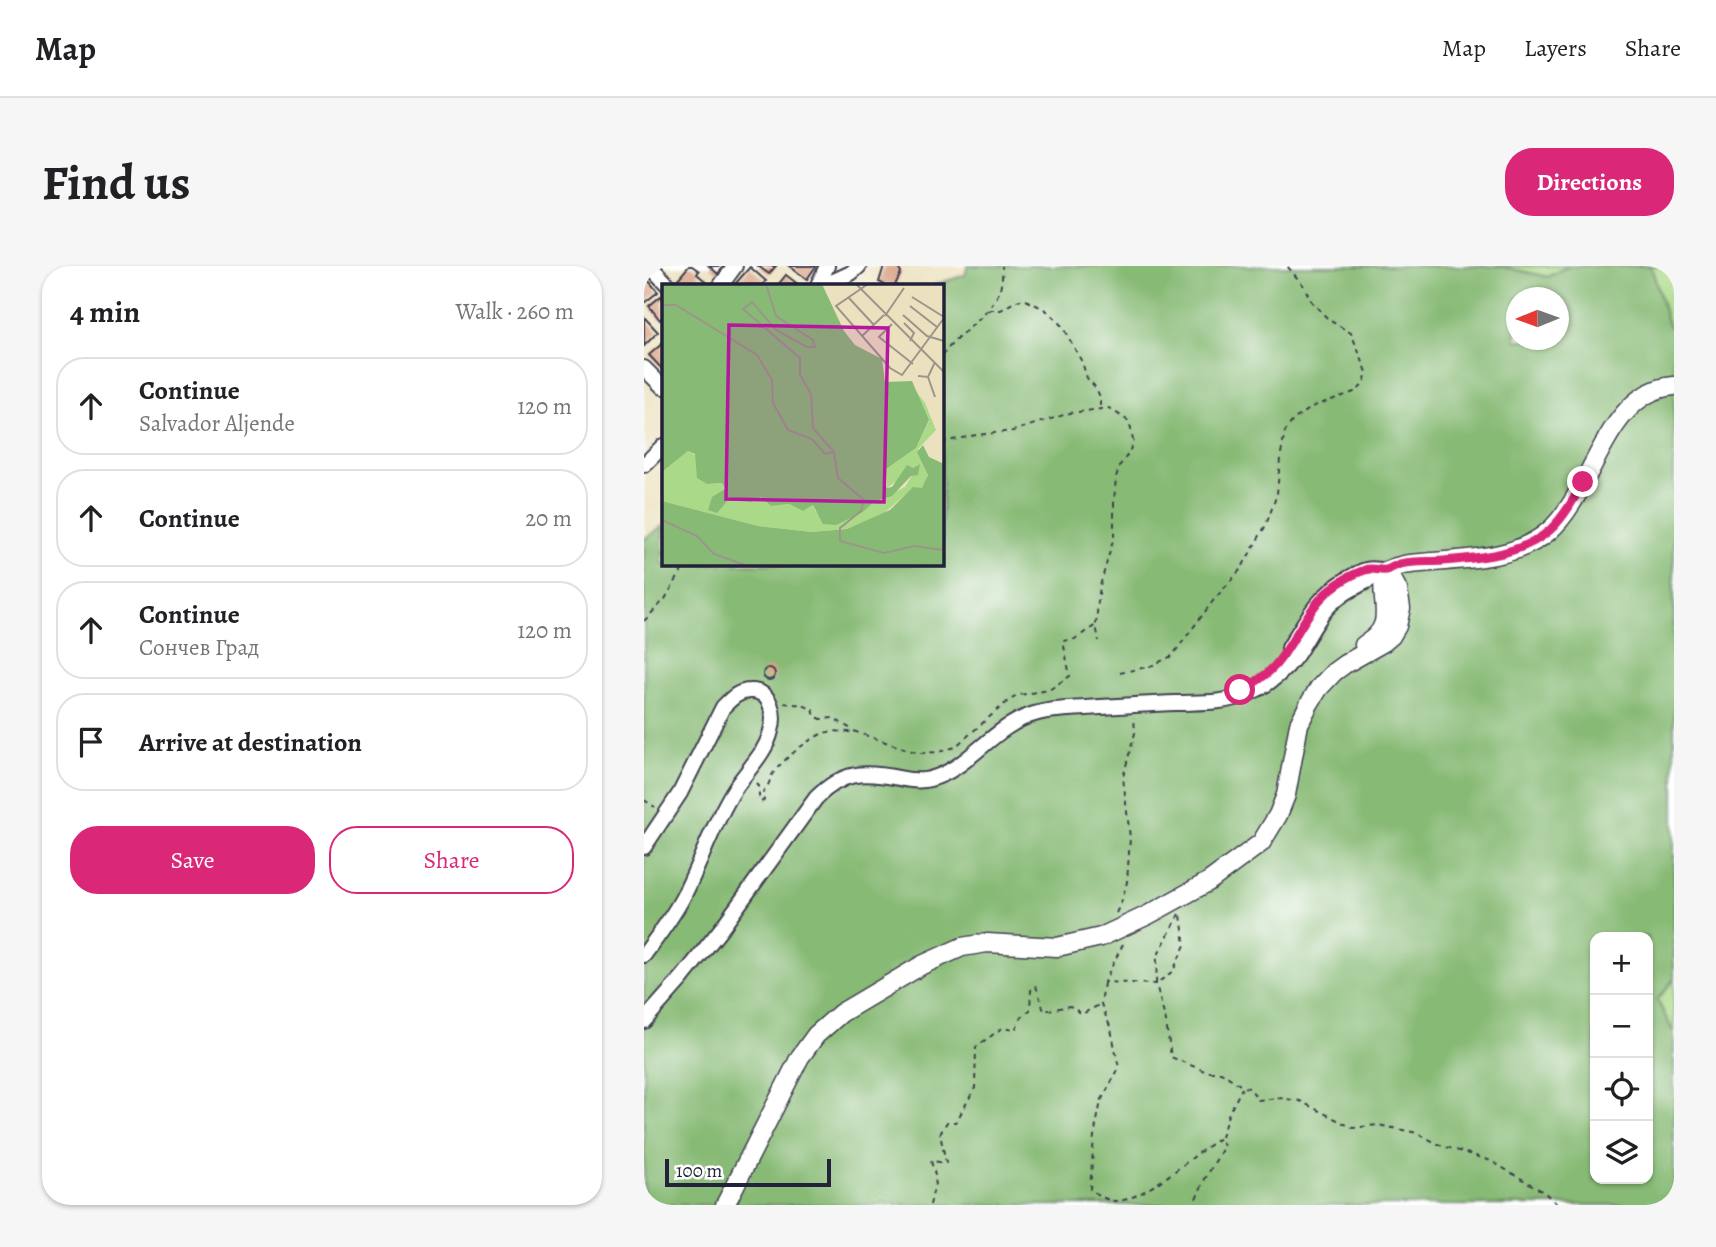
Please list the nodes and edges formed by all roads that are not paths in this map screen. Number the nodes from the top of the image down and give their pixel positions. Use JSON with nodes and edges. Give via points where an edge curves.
{"nodes":[{"id":1,"x":650,"y":266,"type":"edge"},
{"id":2,"x":735,"y":266,"type":"edge"},
{"id":3,"x":827,"y":266,"type":"edge"},
{"id":4,"x":859,"y":266,"type":"edge"},
{"id":5,"x":667,"y":284,"type":"edge"},
{"id":6,"x":722,"y":284,"type":"edge"},
{"id":7,"x":818,"y":284,"type":"edge"},
{"id":8,"x":827,"y":284,"type":"edge"},
{"id":9,"x":644,"y":368,"type":"edge"},
{"id":10,"x":662,"y":386,"type":"edge"},
{"id":11,"x":1674,"y":386,"type":"edge"},
{"id":12,"x":662,"y":447,"type":"edge"},
{"id":13,"x":644,"y":465,"type":"edge"},
{"id":14,"x":1419,"y":563,"type":"junction"},
{"id":15,"x":1385,"y":570,"type":"junction"},
{"id":16,"x":1352,"y":590,"type":"junction"},
{"id":17,"x":1398,"y":590,"type":"junction"},
{"id":18,"x":1385,"y":608,"type":"junction"},
{"id":19,"x":1180,"y":703,"type":"junction"},
{"id":20,"x":1278,"y":815,"type":"junction"},
{"id":21,"x":644,"y":847,"type":"edge"},
{"id":22,"x":644,"y":955,"type":"edge"},
{"id":23,"x":644,"y":1021,"type":"edge"},
{"id":24,"x":725,"y":1205,"type":"edge"}],
"edges":[{"from":1,"to":5,"type":"street"},
{"from":2,"to":6,"type":"street"},
{"from":3,"to":7,"type":"street"},
{"from":4,"to":8,"type":"street"},
{"from":9,"to":10,"type":"street"},
{"from":11,"to":14,"type":"main road","via":[[1647,393],[1632,404],[1560,519],[1542,536],[1512,551]]},
{"from":12,"to":13,"type":"street"},
{"from":14,"to":15,"type":"main road"},
{"from":14,"to":17,"type":"street"},
{"from":15,"to":16,"type":"street"},
{"from":15,"to":17,"type":"main road"},
{"from":15,"to":18,"type":"main road"},
{"from":15,"to":19,"type":"street","via":[[1366,569],[1328,592],[1281,660],[1253,684]]},
{"from":16,"to":18,"type":"street","via":[[1373,593]]},
{"from":16,"to":19,"type":"street","via":[[1326,609],[1294,658],[1268,683],[1228,700]]},
{"from":17,"to":20,"type":"main road","via":[[1400,617],[1391,636],[1334,672],[1309,704],[1299,724]]},
{"from":18,"to":20,"type":"main road","via":[[1386,620],[1379,632],[1330,667],[1302,703],[1292,732]]},
{"from":19,"to":23,"type":"street","via":[[1029,715],[930,780],[865,773],[833,783],[816,798],[721,929]]},
{"from":20,"to":24,"type":"main road","via":[[1261,844],[1219,875],[1101,937],[1057,947],[987,943],[962,947],[841,1013],[800,1057]]},
{"from":21,"to":22,"type":"street","via":[[680,793],[723,706],[740,692],[764,695],[773,719],[767,742],[719,818],[683,897]]}]}
